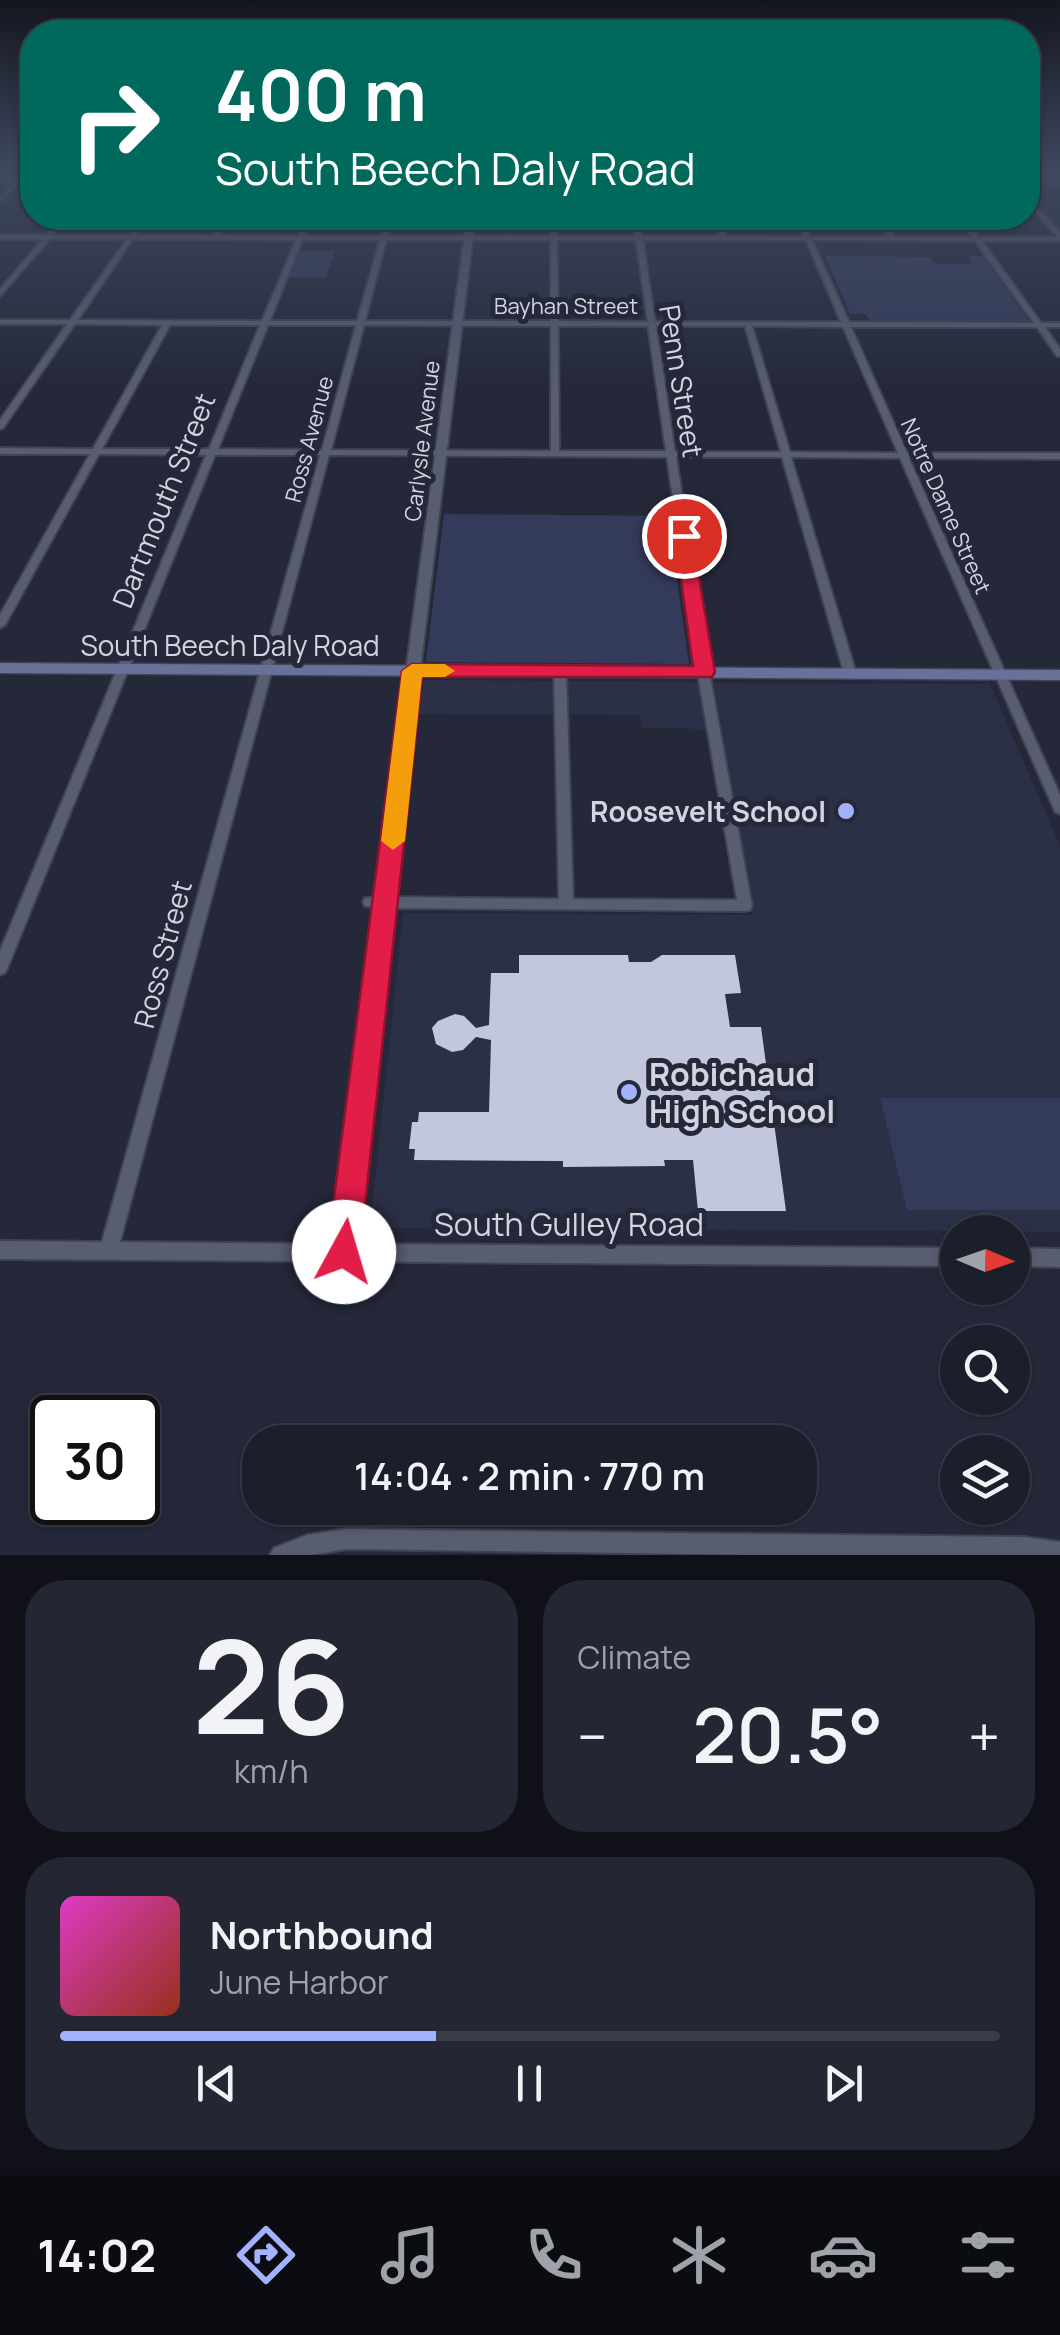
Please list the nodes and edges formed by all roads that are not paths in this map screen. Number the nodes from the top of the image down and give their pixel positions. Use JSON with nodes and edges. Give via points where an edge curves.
{"nodes":[{"id":1,"x":42,"y":244,"type":"edge"},
{"id":2,"x":127,"y":244,"type":"edge"},
{"id":3,"x":297,"y":244,"type":"edge"},
{"id":4,"x":381,"y":244,"type":"edge"},
{"id":5,"x":467,"y":244,"type":"edge"},
{"id":6,"x":554,"y":244,"type":"edge"},
{"id":7,"x":639,"y":244,"type":"edge"},
{"id":8,"x":810,"y":244,"type":"edge"},
{"id":9,"x":981,"y":244,"type":"edge"},
{"id":10,"x":0,"y":294,"type":"edge"},
{"id":11,"x":0,"y":322,"type":"edge"},
{"id":12,"x":72,"y":322,"type":"junction"},
{"id":13,"x":167,"y":323,"type":"junction"},
{"id":14,"x":264,"y":323,"type":"junction"},
{"id":15,"x":359,"y":323,"type":"junction"},
{"id":16,"x":458,"y":324,"type":"junction"},
{"id":17,"x":554,"y":324,"type":"junction"},
{"id":18,"x":651,"y":324,"type":"junction"},
{"id":19,"x":748,"y":324,"type":"junction"},
{"id":20,"x":845,"y":325,"type":"junction"},
{"id":21,"x":1039,"y":325,"type":"junction"},
{"id":22,"x":1060,"y":325,"type":"edge"},
{"id":23,"x":1060,"y":354,"type":"edge"},
{"id":24,"x":0,"y":426,"type":"edge"},
{"id":25,"x":0,"y":452,"type":"edge"},
{"id":26,"x":96,"y":452,"type":"junction"},
{"id":27,"x":209,"y":452,"type":"junction"},
{"id":28,"x":323,"y":453,"type":"junction"},
{"id":29,"x":440,"y":453,"type":"junction"},
{"id":30,"x":556,"y":453,"type":"junction"},
{"id":31,"x":671,"y":454,"type":"junction"},
{"id":32,"x":786,"y":454,"type":"junction"},
{"id":33,"x":902,"y":455,"type":"junction"},
{"id":34,"x":1060,"y":456,"type":"edge"},
{"id":35,"x":0,"y":625,"type":"edge"},
{"id":36,"x":0,"y":668,"type":"edge"},
{"id":37,"x":122,"y":669,"type":"junction"},
{"id":38,"x":264,"y":670,"type":"junction"},
{"id":39,"x":412,"y":671,"type":"junction"},
{"id":40,"x":560,"y":672,"type":"junction"},
{"id":41,"x":704,"y":672,"type":"junction"},
{"id":42,"x":850,"y":674,"type":"junction"},
{"id":43,"x":999,"y":674,"type":"junction"},
{"id":44,"x":1060,"y":675,"type":"edge"},
{"id":45,"x":1060,"y":809,"type":"edge"},
{"id":46,"x":378,"y":902,"type":"junction"},
{"id":47,"x":566,"y":904,"type":"junction"},
{"id":48,"x":0,"y":970,"type":"edge"},
{"id":49,"x":0,"y":1250,"type":"edge"},
{"id":50,"x":109,"y":1250,"type":"junction"},
{"id":51,"x":344,"y":1252,"type":"junction"},
{"id":52,"x":940,"y":1257,"type":"edge"},
{"id":53,"x":1030,"y":1257,"type":"edge"},
{"id":54,"x":1060,"y":1258,"type":"edge"},
{"id":55,"x":1060,"y":1554,"type":"edge"},
{"id":56,"x":281,"y":1555,"type":"edge"}],
"edges":[{"from":1,"to":10,"type":"street"},
{"from":2,"to":12,"type":"street"},
{"from":3,"to":14,"type":"street","name":"Dartmouth Street"},
{"from":4,"to":15,"type":"street","name":"Ross Avenue"},
{"from":5,"to":16,"type":"street","name":"Carlysle Avenue"},
{"from":6,"to":17,"type":"street"},
{"from":7,"to":18,"type":"street","name":"Penn Street"},
{"from":8,"to":20,"type":"street","name":"Notre Dame Street"},
{"from":9,"to":21,"type":"street"},
{"from":11,"to":12,"type":"street","name":"Bayhan Street"},
{"from":12,"to":13,"type":"street","name":"Bayhan Street"},
{"from":12,"to":24,"type":"street"},
{"from":13,"to":14,"type":"street","name":"Bayhan Street"},
{"from":13,"to":26,"type":"street"},
{"from":14,"to":15,"type":"street","name":"Bayhan Street"},
{"from":14,"to":27,"type":"street","name":"Dartmouth Street"},
{"from":15,"to":16,"type":"street","name":"Bayhan Street"},
{"from":15,"to":28,"type":"street","name":"Ross Avenue"},
{"from":16,"to":17,"type":"street","name":"Bayhan Street"},
{"from":16,"to":29,"type":"street","name":"Carlysle Avenue"},
{"from":17,"to":18,"type":"street","name":"Bayhan Street"},
{"from":17,"to":30,"type":"street"},
{"from":18,"to":19,"type":"street","name":"Bayhan Street"},
{"from":18,"to":31,"type":"street","name":"Penn Street"},
{"from":19,"to":20,"type":"street","name":"Bayhan Street"},
{"from":19,"to":32,"type":"street"},
{"from":20,"to":21,"type":"street","name":"Bayhan Street"},
{"from":20,"to":33,"type":"street","name":"Notre Dame Street"},
{"from":21,"to":22,"type":"street","name":"Bayhan Street"},
{"from":21,"to":23,"type":"street"},
{"from":25,"to":26,"type":"street"},
{"from":26,"to":27,"type":"street"},
{"from":26,"to":35,"type":"street"},
{"from":27,"to":28,"type":"street"},
{"from":27,"to":37,"type":"street","name":"Dartmouth Street"},
{"from":28,"to":29,"type":"street"},
{"from":28,"to":38,"type":"street","name":"Ross Avenue"},
{"from":29,"to":30,"type":"street"},
{"from":29,"to":39,"type":"street","name":"Carlysle Avenue"},
{"from":30,"to":31,"type":"street"},
{"from":31,"to":32,"type":"street"},
{"from":31,"to":41,"type":"street","name":"Penn Street"},
{"from":32,"to":33,"type":"street"},
{"from":32,"to":42,"type":"street"},
{"from":33,"to":34,"type":"street"},
{"from":33,"to":43,"type":"street","name":"Notre Dame Street"},
{"from":36,"to":37,"type":"main road","name":"South Beech Daly Road"},
{"from":37,"to":38,"type":"main road","name":"South Beech Daly Road"},
{"from":37,"to":48,"type":"street","name":"Dartmouth Street"},
{"from":38,"to":39,"type":"main road","name":"South Beech Daly Road"},
{"from":38,"to":50,"type":"street","name":"Ross Street","via":[[208,900]]},
{"from":39,"to":40,"type":"main road","name":"South Beech Daly Road"},
{"from":39,"to":46,"type":"street"},
{"from":40,"to":41,"type":"main road","name":"South Beech Daly Road"},
{"from":40,"to":47,"type":"street"},
{"from":41,"to":42,"type":"main road","name":"South Beech Daly Road"},
{"from":41,"to":47,"type":"street","name":"Penn Street","via":[[745,906]]},
{"from":42,"to":43,"type":"main road","name":"South Beech Daly Road"},
{"from":43,"to":44,"type":"main road","name":"South Beech Daly Road"},
{"from":43,"to":45,"type":"street","name":"Notre Dame Street"},
{"from":46,"to":47,"type":"street"},
{"from":46,"to":51,"type":"street"},
{"from":49,"to":50,"type":"street","name":"South Gulley Road"},
{"from":50,"to":51,"type":"street","name":"South Gulley Road"},
{"from":51,"to":52,"type":"street","name":"South Gulley Road"},
{"from":53,"to":54,"type":"street"},
{"from":55,"to":56,"type":"street","via":[[1024,1548],[348,1539]]}]}
